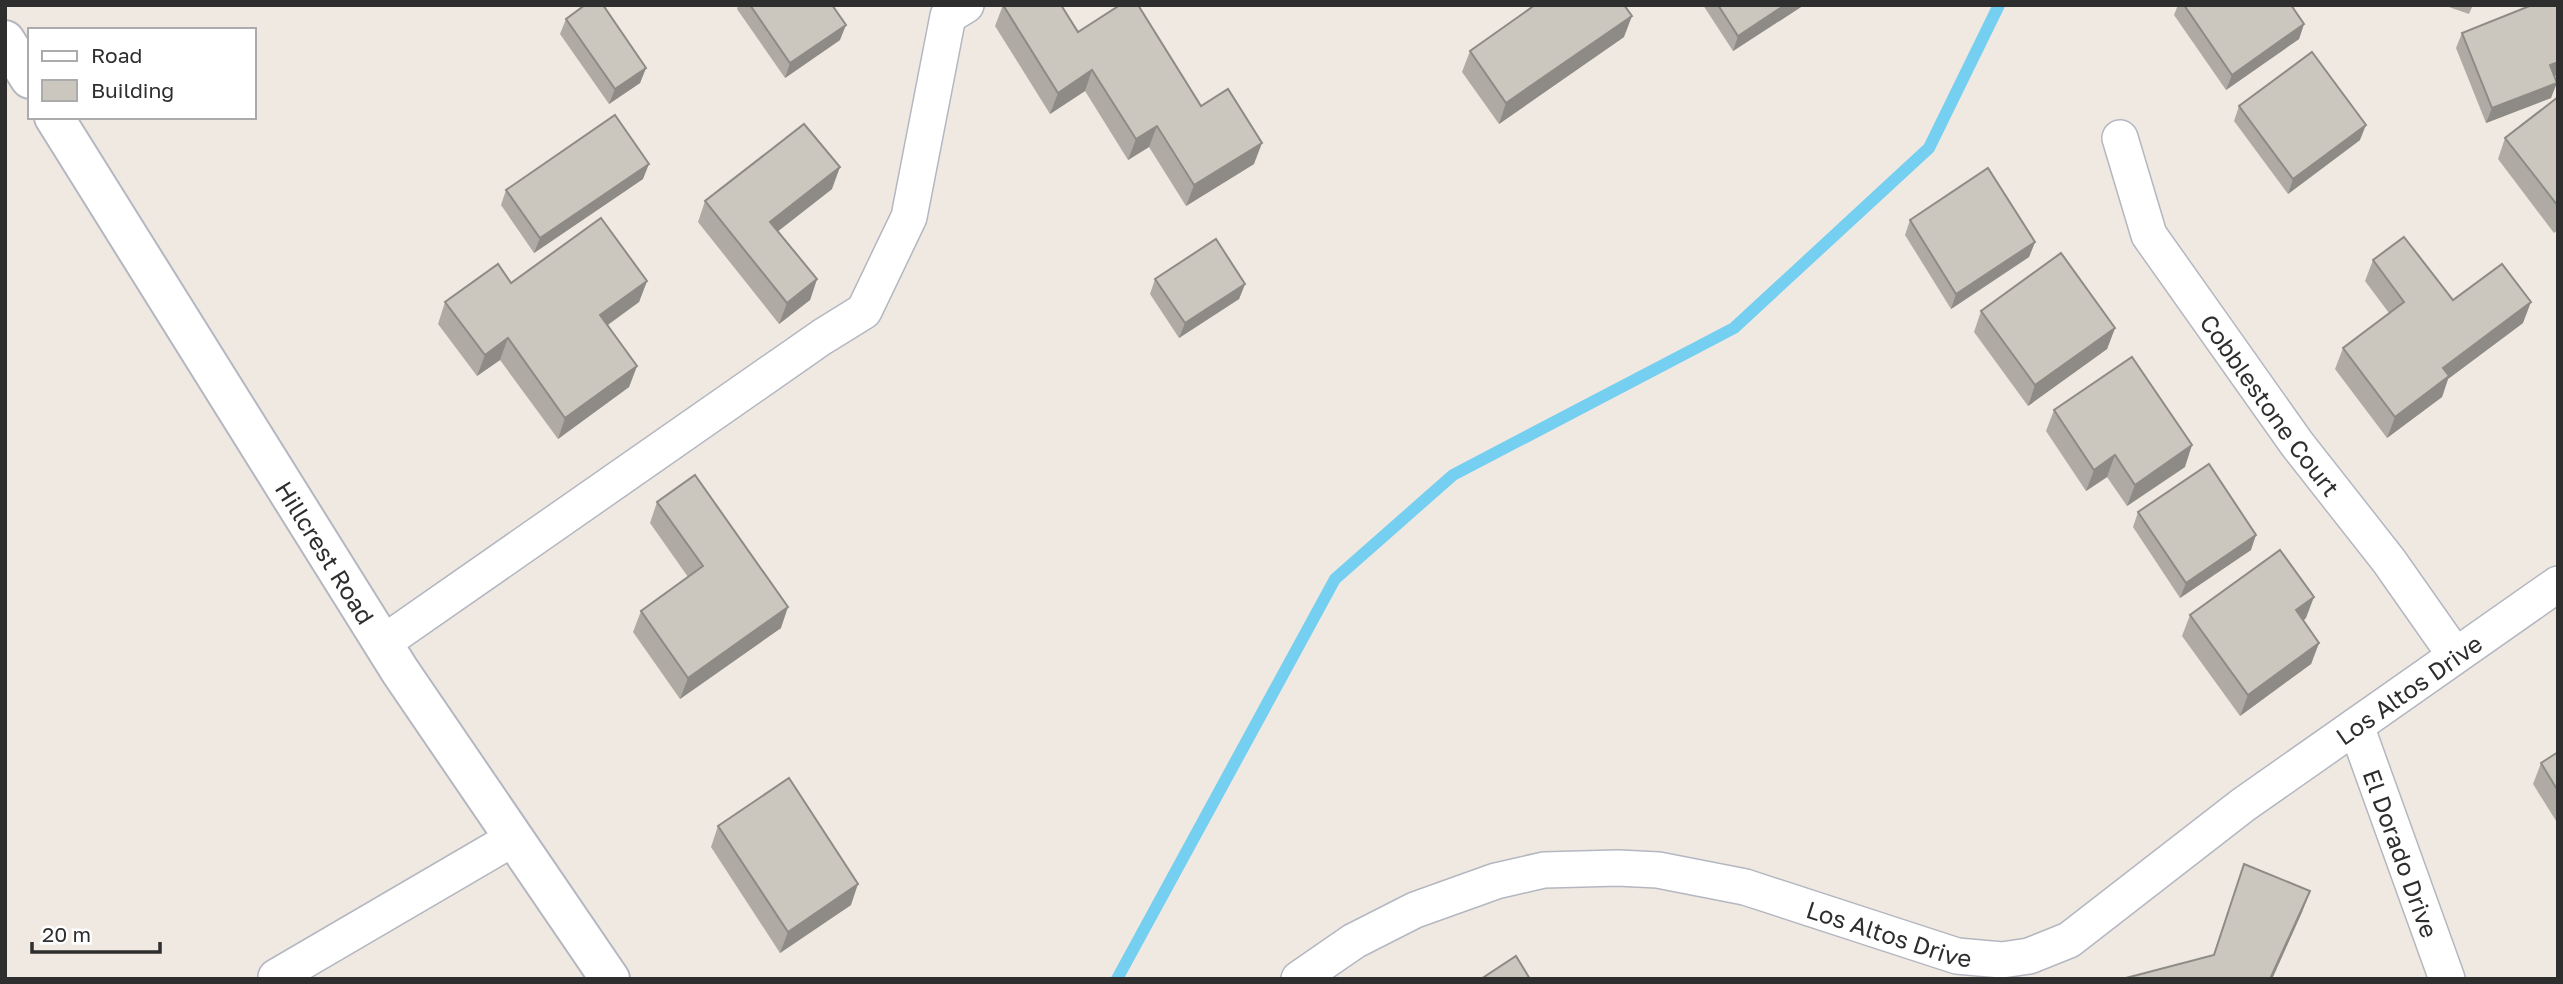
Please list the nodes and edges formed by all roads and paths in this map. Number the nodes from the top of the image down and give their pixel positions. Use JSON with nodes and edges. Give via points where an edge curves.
{"nodes":[{"id":1,"x":966,"y":5,"type":"edge"},
{"id":2,"x":5,"y":40,"type":"edge"},
{"id":3,"x":28,"y":76,"type":"edge"},
{"id":4,"x":55,"y":119,"type":"edge"},
{"id":5,"x":2120,"y":138,"type":"dead end"},
{"id":6,"x":2558,"y":584,"type":"edge"},
{"id":7,"x":383,"y":643,"type":"junction"},
{"id":8,"x":2455,"y":655,"type":"junction"},
{"id":9,"x":2356,"y":726,"type":"junction"},
{"id":10,"x":514,"y":838,"type":"junction"},
{"id":11,"x":276,"y":978,"type":"edge"},
{"id":12,"x":610,"y":979,"type":"edge"},
{"id":13,"x":1299,"y":979,"type":"edge"},
{"id":14,"x":2447,"y":979,"type":"edge"}],
"edges":[{"from":1,"to":7,"type":"street","via":[[948,16],[909,217],[864,311]]},
{"from":2,"to":3,"type":"street"},
{"from":4,"to":7,"type":"street","name":"Hillcrest Road"},
{"from":5,"to":8,"type":"street","name":"Cobblestone Court","via":[[2149,234],[2297,444],[2389,561]]},
{"from":6,"to":8,"type":"street","name":"Los Altos Drive"},
{"from":7,"to":10,"type":"street","name":"Hillcrest Road"},
{"from":8,"to":9,"type":"street","name":"Los Altos Drive"},
{"from":9,"to":13,"type":"street","name":"Los Altos Drive","via":[[2069,940],[2029,956],[2002,960],[1957,956],[1745,887],[1658,870],[1606,868],[1544,870],[1484,885],[1415,910],[1354,941]]},
{"from":9,"to":14,"type":"street","name":"El Dorado Drive"},
{"from":10,"to":11,"type":"street"},
{"from":10,"to":12,"type":"street","name":"Hillcrest Road"}]}
